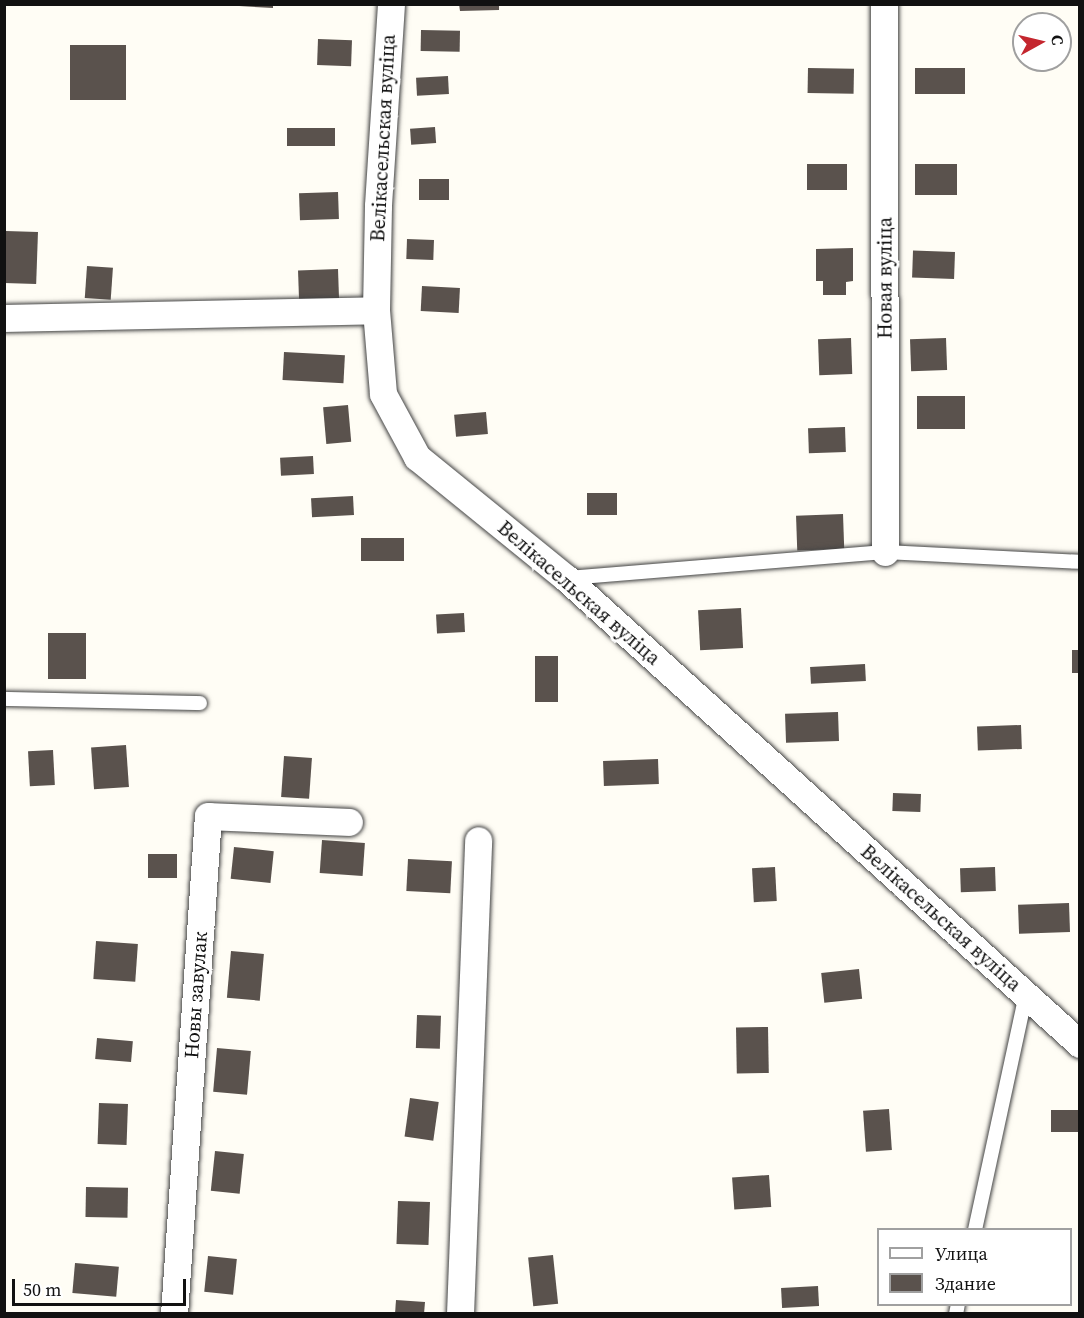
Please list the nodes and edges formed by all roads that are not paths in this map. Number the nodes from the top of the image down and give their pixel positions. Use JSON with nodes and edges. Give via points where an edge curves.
{"nodes":[{"id":1,"x":391,"y":4,"type":"edge"},
{"id":2,"x":884,"y":4,"type":"edge"},
{"id":3,"x":376,"y":310,"type":"junction"},
{"id":4,"x":4,"y":318,"type":"edge"},
{"id":5,"x":885,"y":552,"type":"junction"},
{"id":6,"x":1080,"y":562,"type":"edge"},
{"id":7,"x":566,"y":578,"type":"junction"},
{"id":8,"x":4,"y":699,"type":"edge"},
{"id":9,"x":200,"y":704,"type":"dead end"},
{"id":10,"x":349,"y":822,"type":"dead end"},
{"id":11,"x":478,"y":840,"type":"dead end"},
{"id":12,"x":1026,"y":995,"type":"junction"},
{"id":13,"x":1080,"y":1044,"type":"edge"},
{"id":14,"x":975,"y":1228,"type":"edge"},
{"id":15,"x":174,"y":1314,"type":"edge"},
{"id":16,"x":460,"y":1314,"type":"edge"}],
"edges":[{"from":1,"to":3,"type":"street","name":"Велікасельская вуліца","via":[[378,206]]},
{"from":2,"to":5,"type":"street","name":"Новая вуліца"},
{"from":3,"to":4,"type":"street"},
{"from":3,"to":7,"type":"street","name":"Велікасельская вуліца","via":[[383,394],[417,457]]},
{"from":5,"to":6,"type":"lane"},
{"from":5,"to":7,"type":"lane"},
{"from":7,"to":12,"type":"street","name":"Велікасельская вуліца"},
{"from":8,"to":9,"type":"lane"},
{"from":10,"to":15,"type":"street","name":"Новы завулак","via":[[208,816]]},
{"from":11,"to":16,"type":"street"},
{"from":12,"to":13,"type":"street","name":"Велікасельская вуліца"},
{"from":12,"to":14,"type":"lane"}]}
